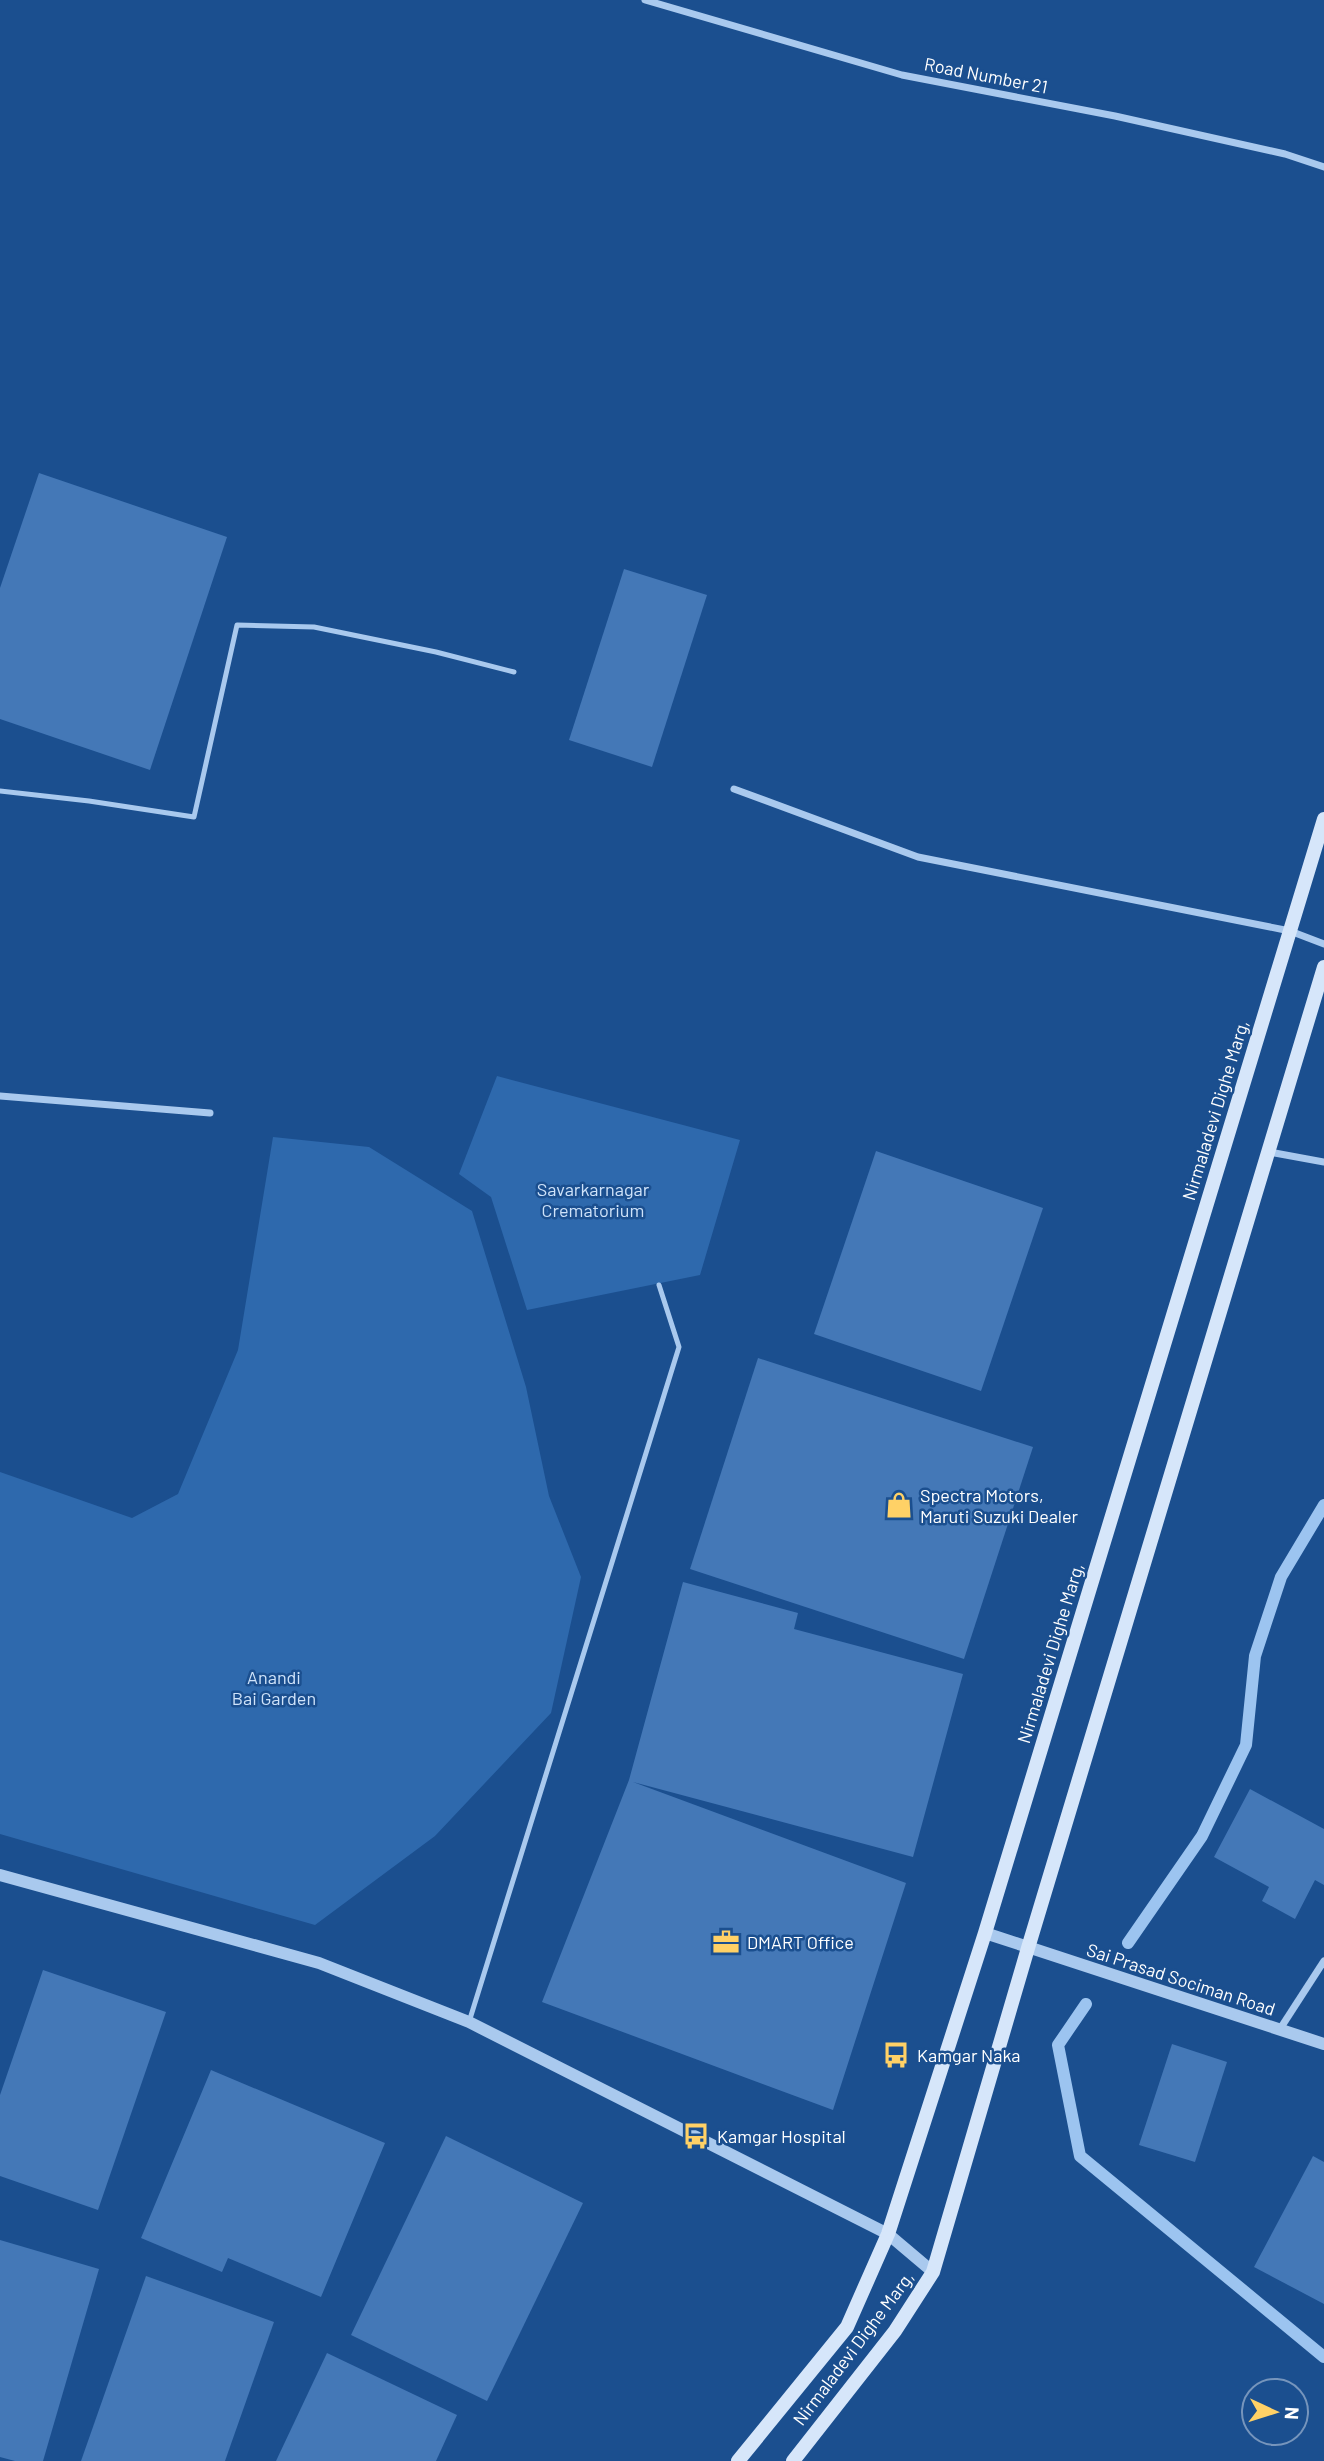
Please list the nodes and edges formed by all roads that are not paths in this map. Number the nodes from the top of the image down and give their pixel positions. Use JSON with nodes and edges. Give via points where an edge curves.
{"nodes":[{"id":1,"x":645,"y":0,"type":"edge"},
{"id":2,"x":1324,"y":167,"type":"edge"},
{"id":3,"x":514,"y":672,"type":"dead end"},
{"id":4,"x":734,"y":789,"type":"dead end"},
{"id":5,"x":0,"y":791,"type":"edge"},
{"id":6,"x":1324,"y":819,"type":"edge"},
{"id":7,"x":1290,"y":931,"type":"junction"},
{"id":8,"x":1324,"y":944,"type":"edge"},
{"id":9,"x":1324,"y":967,"type":"edge"},
{"id":10,"x":0,"y":1096,"type":"edge"},
{"id":11,"x":210,"y":1113,"type":"dead end"},
{"id":12,"x":1268,"y":1152,"type":"junction"},
{"id":13,"x":1324,"y":1162,"type":"edge"},
{"id":14,"x":659,"y":1286,"type":"dead end"},
{"id":15,"x":0,"y":1875,"type":"edge"},
{"id":16,"x":985,"y":1933,"type":"junction"},
{"id":17,"x":1027,"y":1948,"type":"junction"},
{"id":18,"x":1324,"y":1961,"type":"edge"},
{"id":19,"x":469,"y":2022,"type":"junction"},
{"id":20,"x":1280,"y":2029,"type":"junction"},
{"id":21,"x":1324,"y":2044,"type":"edge"},
{"id":22,"x":888,"y":2235,"type":"junction"},
{"id":23,"x":933,"y":2272,"type":"junction"},
{"id":24,"x":738,"y":2461,"type":"edge"},
{"id":25,"x":793,"y":2461,"type":"edge"}],
"edges":[{"from":1,"to":2,"type":"street","name":"Road Number 21","via":[[902,75],[1115,116]]},
{"from":3,"to":5,"type":"lane","via":[[314,627],[237,625],[194,817]]},
{"from":4,"to":7,"type":"street","via":[[918,858]]},
{"from":6,"to":7,"type":"main road","name":"Nirmaladevi Dighe Marg,"},
{"from":7,"to":8,"type":"street"},
{"from":7,"to":16,"type":"main road","name":"Nirmaladevi Dighe Marg,"},
{"from":9,"to":12,"type":"main road","name":"Nirmaladevi Dighe Marg,"},
{"from":10,"to":11,"type":"street"},
{"from":12,"to":13,"type":"street"},
{"from":12,"to":17,"type":"main road","name":"Nirmaladevi Dighe Marg,"},
{"from":14,"to":19,"type":"lane","via":[[679,1347]]},
{"from":15,"to":19,"type":"street","via":[[320,1963]]},
{"from":16,"to":17,"type":"street","name":"Sai Prasad Sociman Road"},
{"from":16,"to":22,"type":"main road","name":"Nirmaladevi Dighe Marg,"},
{"from":17,"to":20,"type":"street","name":"Sai Prasad Sociman Road"},
{"from":17,"to":23,"type":"main road","name":"Nirmaladevi Dighe Marg,"},
{"from":18,"to":20,"type":"street"},
{"from":19,"to":22,"type":"street"},
{"from":20,"to":21,"type":"street","name":"Sai Prasad Sociman Road"},
{"from":22,"to":23,"type":"street"},
{"from":22,"to":24,"type":"main road","name":"Nirmaladevi Dighe Marg,","via":[[847,2327]]},
{"from":23,"to":25,"type":"main road","name":"Nirmaladevi Dighe Marg,","via":[[895,2330]]}]}
